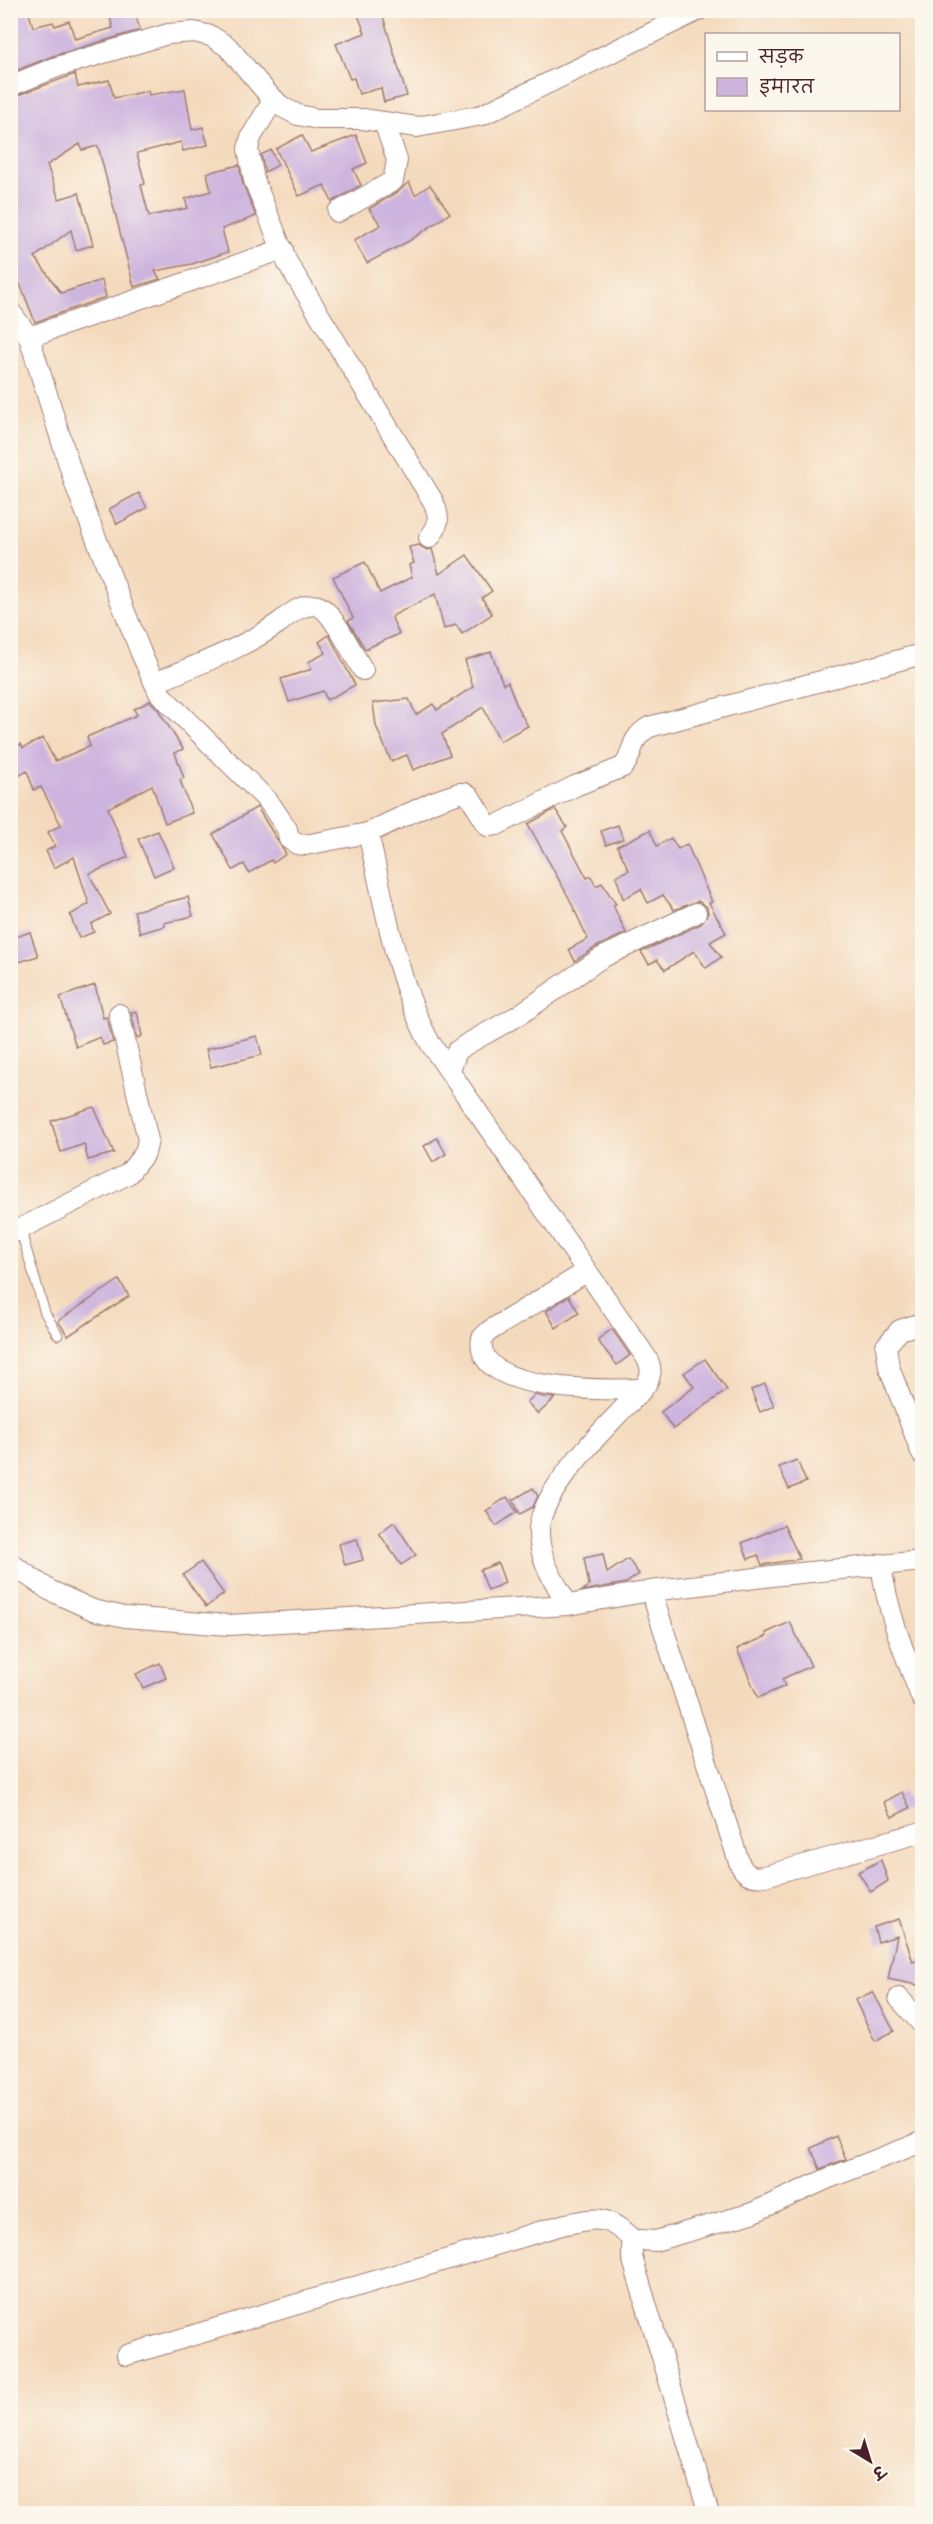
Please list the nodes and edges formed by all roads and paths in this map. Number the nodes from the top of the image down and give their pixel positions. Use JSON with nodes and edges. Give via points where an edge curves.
{"nodes":[{"id":1,"x":699,"y":10,"type":"edge"},
{"id":2,"x":10,"y":86,"type":"edge"},
{"id":3,"x":274,"y":99,"type":"junction"},
{"id":4,"x":384,"y":122,"type":"junction"},
{"id":5,"x":338,"y":212,"type":"dead end"},
{"id":6,"x":283,"y":249,"type":"junction"},
{"id":7,"x":10,"y":311,"type":"edge"},
{"id":8,"x":29,"y":337,"type":"junction"},
{"id":9,"x":429,"y":538,"type":"dead end"},
{"id":10,"x":922,"y":654,"type":"edge"},
{"id":11,"x":363,"y":670,"type":"dead end"},
{"id":12,"x":155,"y":682,"type":"junction"},
{"id":13,"x":368,"y":833,"type":"junction"},
{"id":14,"x":696,"y":913,"type":"dead end"},
{"id":15,"x":119,"y":1014,"type":"dead end"},
{"id":16,"x":450,"y":1071,"type":"junction"},
{"id":17,"x":15,"y":1231,"type":"edge"},
{"id":18,"x":586,"y":1272,"type":"junction"},
{"id":19,"x":922,"y":1323,"type":"edge"},
{"id":20,"x":58,"y":1335,"type":"dead end"},
{"id":21,"x":642,"y":1389,"type":"junction"},
{"id":22,"x":922,"y":1454,"type":"edge"},
{"id":23,"x":922,"y":1561,"type":"edge"},
{"id":24,"x":10,"y":1563,"type":"edge"},
{"id":25,"x":883,"y":1576,"type":"junction"},
{"id":26,"x":651,"y":1591,"type":"junction"},
{"id":27,"x":568,"y":1605,"type":"junction"},
{"id":28,"x":922,"y":1699,"type":"edge"},
{"id":29,"x":922,"y":1832,"type":"edge"},
{"id":30,"x":899,"y":1998,"type":"dead end"},
{"id":31,"x":922,"y":2024,"type":"edge"},
{"id":32,"x":922,"y":2142,"type":"edge"},
{"id":33,"x":636,"y":2243,"type":"junction"},
{"id":34,"x":128,"y":2355,"type":"dead end"},
{"id":35,"x":709,"y":2514,"type":"edge"}],
"edges":[{"from":1,"to":4,"type":"street","via":[[482,116],[417,127]]},
{"from":2,"to":3,"type":"street","via":[[57,67],[168,34],[194,32],[211,36],[228,47]]},
{"from":3,"to":4,"type":"street","via":[[298,115]]},
{"from":3,"to":6,"type":"street","via":[[248,149],[254,180]]},
{"from":4,"to":5,"type":"street","via":[[397,160],[393,181]]},
{"from":6,"to":8,"type":"street"},
{"from":6,"to":9,"type":"street","via":[[305,293],[433,501],[440,517]]},
{"from":7,"to":8,"type":"street"},
{"from":8,"to":12,"type":"street","via":[[76,487]]},
{"from":10,"to":13,"type":"street","via":[[648,726],[633,741],[623,767],[493,827],[485,823],[474,802],[464,793],[433,802]]},
{"from":11,"to":12,"type":"street","via":[[332,619],[314,605],[298,610],[249,641]]},
{"from":12,"to":13,"type":"street","via":[[159,693],[269,802],[289,839],[304,845]]},
{"from":13,"to":16,"type":"street","via":[[406,993],[430,1043]]},
{"from":14,"to":16,"type":"street","via":[[601,958],[519,1015],[467,1044],[457,1051]]},
{"from":15,"to":17,"type":"street","via":[[148,1140],[145,1153],[128,1174]]},
{"from":16,"to":18,"type":"street"},
{"from":17,"to":20,"type":"lane","via":[[45,1313]]},
{"from":18,"to":21,"type":"street","via":[[646,1357],[651,1374]]},
{"from":18,"to":21,"type":"street","via":[[489,1331],[482,1338],[483,1350],[495,1370],[518,1379],[549,1386]]},
{"from":19,"to":22,"type":"street","via":[[900,1330],[886,1346],[889,1367]]},
{"from":21,"to":27,"type":"street","via":[[561,1480],[539,1527],[546,1567]]},
{"from":23,"to":25,"type":"street"},
{"from":24,"to":27,"type":"street","via":[[49,1590],[93,1610],[184,1622],[250,1625]]},
{"from":25,"to":26,"type":"street"},
{"from":25,"to":28,"type":"street","via":[[895,1628]]},
{"from":26,"to":27,"type":"street"},
{"from":26,"to":29,"type":"street","via":[[746,1873],[765,1876]]},
{"from":30,"to":31,"type":"street"},
{"from":32,"to":33,"type":"street","via":[[752,2214]]},
{"from":33,"to":34,"type":"street","via":[[619,2226],[598,2218],[562,2225]]},
{"from":33,"to":35,"type":"street","via":[[632,2246],[632,2257]]}]}
